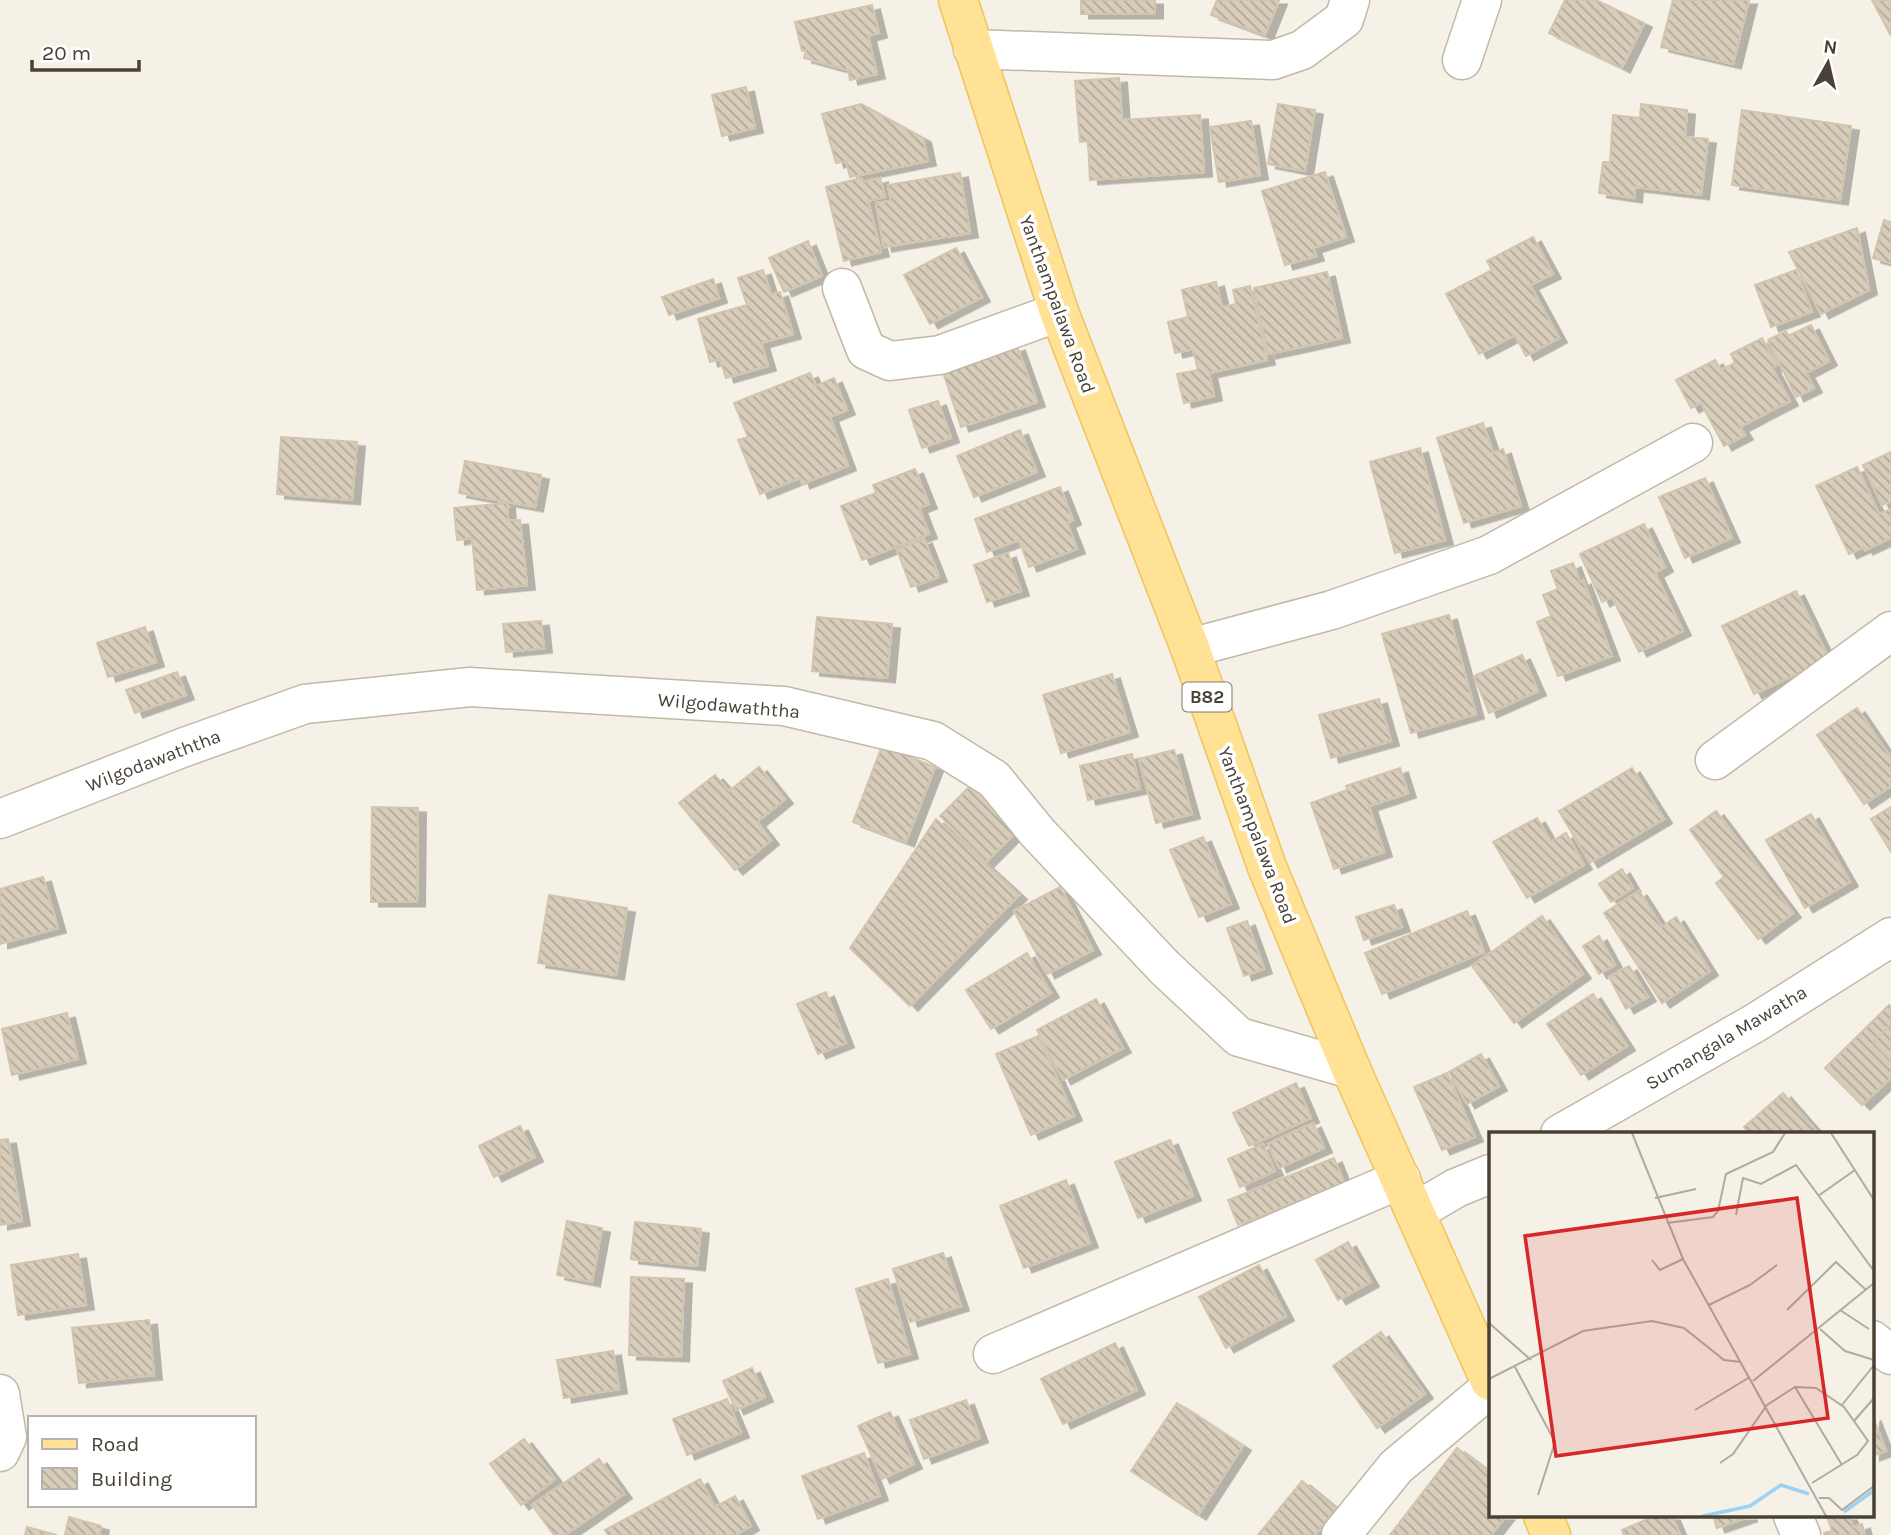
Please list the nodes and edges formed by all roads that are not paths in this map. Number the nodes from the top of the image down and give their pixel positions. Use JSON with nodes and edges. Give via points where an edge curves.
{"nodes":[{"id":1,"x":958,"y":0,"type":"edge"},
{"id":2,"x":1350,"y":0,"type":"edge"},
{"id":3,"x":1482,"y":0,"type":"edge"},
{"id":4,"x":973,"y":48,"type":"junction"},
{"id":5,"x":1462,"y":60,"type":"dead end"},
{"id":6,"x":842,"y":288,"type":"dead end"},
{"id":7,"x":1059,"y":312,"type":"junction"},
{"id":8,"x":1693,"y":443,"type":"dead end"},
{"id":9,"x":1891,"y":631,"type":"edge"},
{"id":10,"x":1190,"y":649,"type":"junction"},
{"id":11,"x":1715,"y":760,"type":"dead end"},
{"id":12,"x":0,"y":819,"type":"edge"},
{"id":13,"x":1891,"y":937,"type":"edge"},
{"id":14,"x":1351,"y":1069,"type":"junction"},
{"id":15,"x":1564,"y":1132,"type":"edge"},
{"id":16,"x":1489,"y":1174,"type":"edge"},
{"id":17,"x":1408,"y":1195,"type":"junction"},
{"id":18,"x":1874,"y":1342,"type":"edge"},
{"id":19,"x":993,"y":1354,"type":"dead end"},
{"id":20,"x":1891,"y":1355,"type":"edge"},
{"id":21,"x":1489,"y":1379,"type":"edge"},
{"id":22,"x":1489,"y":1389,"type":"edge"},
{"id":23,"x":0,"y":1394,"type":"edge"},
{"id":24,"x":0,"y":1452,"type":"edge"},
{"id":25,"x":1545,"y":1518,"type":"edge"},
{"id":26,"x":1794,"y":1518,"type":"edge"},
{"id":27,"x":1341,"y":1535,"type":"edge"},
{"id":28,"x":1551,"y":1535,"type":"edge"},
{"id":29,"x":1801,"y":1535,"type":"edge"}],
"edges":[{"from":1,"to":4,"type":"main road","name":"Yanthampalawa Road","number":"B82"},
{"from":2,"to":4,"type":"street","via":[[1344,19],[1302,50],[1273,60]]},
{"from":3,"to":5,"type":"street"},
{"from":4,"to":7,"type":"main road","name":"Yanthampalawa Road","number":"B82"},
{"from":6,"to":7,"type":"street","via":[[866,350],[890,361],[940,355]]},
{"from":7,"to":10,"type":"main road","name":"Yanthampalawa Road","number":"B82"},
{"from":8,"to":10,"type":"street","via":[[1489,555],[1332,610]]},
{"from":9,"to":11,"type":"street"},
{"from":10,"to":14,"type":"main road","name":"Yanthampalawa Road","number":"B82","via":[[1267,867]]},
{"from":12,"to":14,"type":"street","name":"Wilgodawaththa","via":[[305,705],[470,687],[784,706],[933,741],[994,779],[1037,832],[1165,968],[1239,1037]]},
{"from":13,"to":15,"type":"street","name":"Sumangala Mawatha","via":[[1755,1023]]},
{"from":14,"to":17,"type":"main road","name":"Yanthampalawa Road","number":"B82"},
{"from":16,"to":17,"type":"street","via":[[1456,1188]]},
{"from":17,"to":19,"type":"street"},
{"from":17,"to":21,"type":"main road","name":"Yanthampalawa Road","number":"B82"},
{"from":18,"to":20,"type":"street"},
{"from":22,"to":27,"type":"street","via":[[1396,1467]]},
{"from":23,"to":24,"type":"street","via":[[6,1437]]},
{"from":25,"to":28,"type":"main road"},
{"from":26,"to":29,"type":"street"}]}
